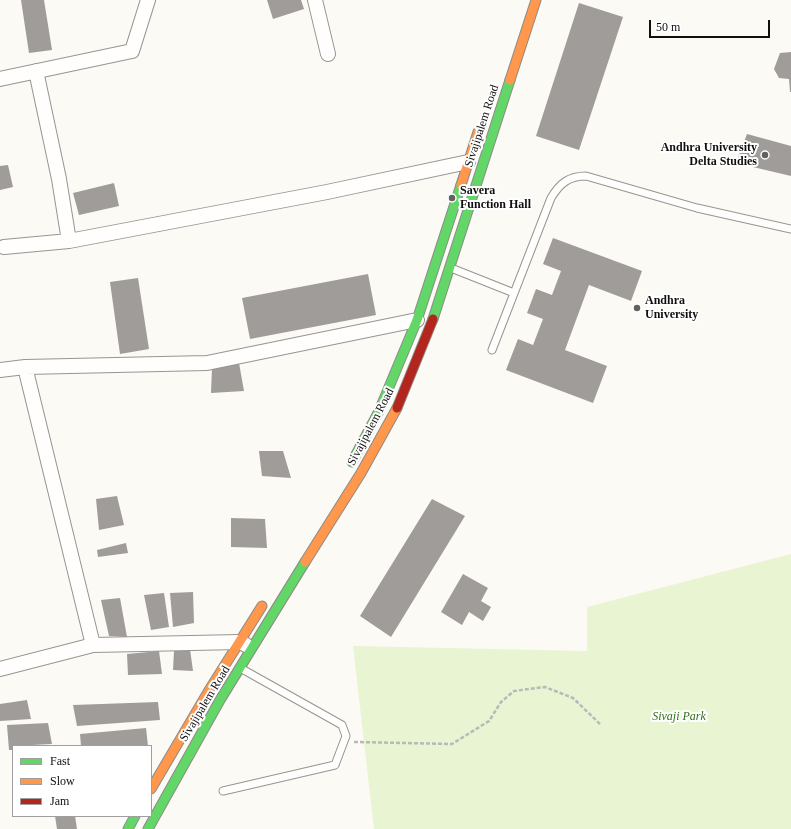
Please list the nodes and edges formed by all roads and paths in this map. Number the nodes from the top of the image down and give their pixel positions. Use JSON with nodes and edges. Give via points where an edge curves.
{"nodes":[{"id":1,"x":148,"y":0,"type":"edge"},
{"id":2,"x":315,"y":0,"type":"edge"},
{"id":3,"x":536,"y":0,"type":"edge"},
{"id":4,"x":328,"y":54,"type":"dead end"},
{"id":5,"x":36,"y":71,"type":"junction"},
{"id":6,"x":0,"y":79,"type":"edge"},
{"id":7,"x":480,"y":126,"type":"dead end"},
{"id":8,"x":468,"y":162,"type":"junction"},
{"id":9,"x":791,"y":229,"type":"edge"},
{"id":10,"x":69,"y":241,"type":"junction"},
{"id":11,"x":4,"y":247,"type":"dead end"},
{"id":12,"x":449,"y":268,"type":"junction"},
{"id":13,"x":514,"y":293,"type":"junction"},
{"id":14,"x":417,"y":320,"type":"junction"},
{"id":15,"x":492,"y":350,"type":"dead end"},
{"id":16,"x":25,"y":367,"type":"junction"},
{"id":17,"x":0,"y":370,"type":"edge"},
{"id":18,"x":345,"y":474,"type":"dead end"},
{"id":19,"x":269,"y":595,"type":"dead end"},
{"id":20,"x":240,"y":642,"type":"junction"},
{"id":21,"x":93,"y":645,"type":"junction"},
{"id":22,"x":252,"y":648,"type":"junction"},
{"id":23,"x":229,"y":660,"type":"junction"},
{"id":24,"x":240,"y":668,"type":"junction"},
{"id":25,"x":0,"y":669,"type":"edge"},
{"id":26,"x":601,"y":725,"type":"dead end"},
{"id":27,"x":344,"y":742,"type":"junction"},
{"id":28,"x":152,"y":787,"type":"edge"},
{"id":29,"x":223,"y":791,"type":"dead end"},
{"id":30,"x":134,"y":817,"type":"edge"},
{"id":31,"x":128,"y":829,"type":"edge"},
{"id":32,"x":148,"y":829,"type":"edge"}],
"edges":[{"from":1,"to":5,"type":"street","via":[[132,51]]},
{"from":2,"to":4,"type":"street"},
{"from":3,"to":12,"type":"main road","name":"Sivajipalem Road"},
{"from":5,"to":6,"type":"street"},
{"from":5,"to":10,"type":"street"},
{"from":7,"to":8,"type":"main road","name":"Sivajipalem Road"},
{"from":8,"to":10,"type":"street","via":[[327,192]]},
{"from":8,"to":14,"type":"main road","name":"Sivajipalem Road"},
{"from":9,"to":13,"type":"lane","via":[[697,208],[586,176],[576,176],[558,186],[551,198]]},
{"from":10,"to":11,"type":"street"},
{"from":12,"to":13,"type":"lane"},
{"from":12,"to":22,"type":"main road","name":"Sivajipalem Road","via":[[431,325],[394,415],[361,473]]},
{"from":13,"to":15,"type":"lane"},
{"from":14,"to":16,"type":"street","via":[[207,363]]},
{"from":14,"to":18,"type":"main road","name":"Sivajipalem Road","via":[[380,411]]},
{"from":16,"to":17,"type":"street"},
{"from":16,"to":21,"type":"street"},
{"from":19,"to":20,"type":"main road","name":"Sivajipalem Road"},
{"from":20,"to":21,"type":"street"},
{"from":20,"to":22,"type":"street"},
{"from":20,"to":23,"type":"main road","name":"Sivajipalem Road"},
{"from":21,"to":25,"type":"street"},
{"from":22,"to":24,"type":"main road","name":"Sivajipalem Road"},
{"from":23,"to":24,"type":"lane"},
{"from":23,"to":28,"type":"main road","name":"Sivajipalem Road"},
{"from":24,"to":27,"type":"lane","via":[[342,725],[346,736]]},
{"from":24,"to":32,"type":"main road","name":"Sivajipalem Road","via":[[156,810]]},
{"from":26,"to":27,"type":"path","via":[[574,698],[545,687],[514,691],[501,702],[489,721],[452,744]]},
{"from":27,"to":29,"type":"lane","via":[[335,765]]},
{"from":30,"to":31,"type":"main road"}]}
